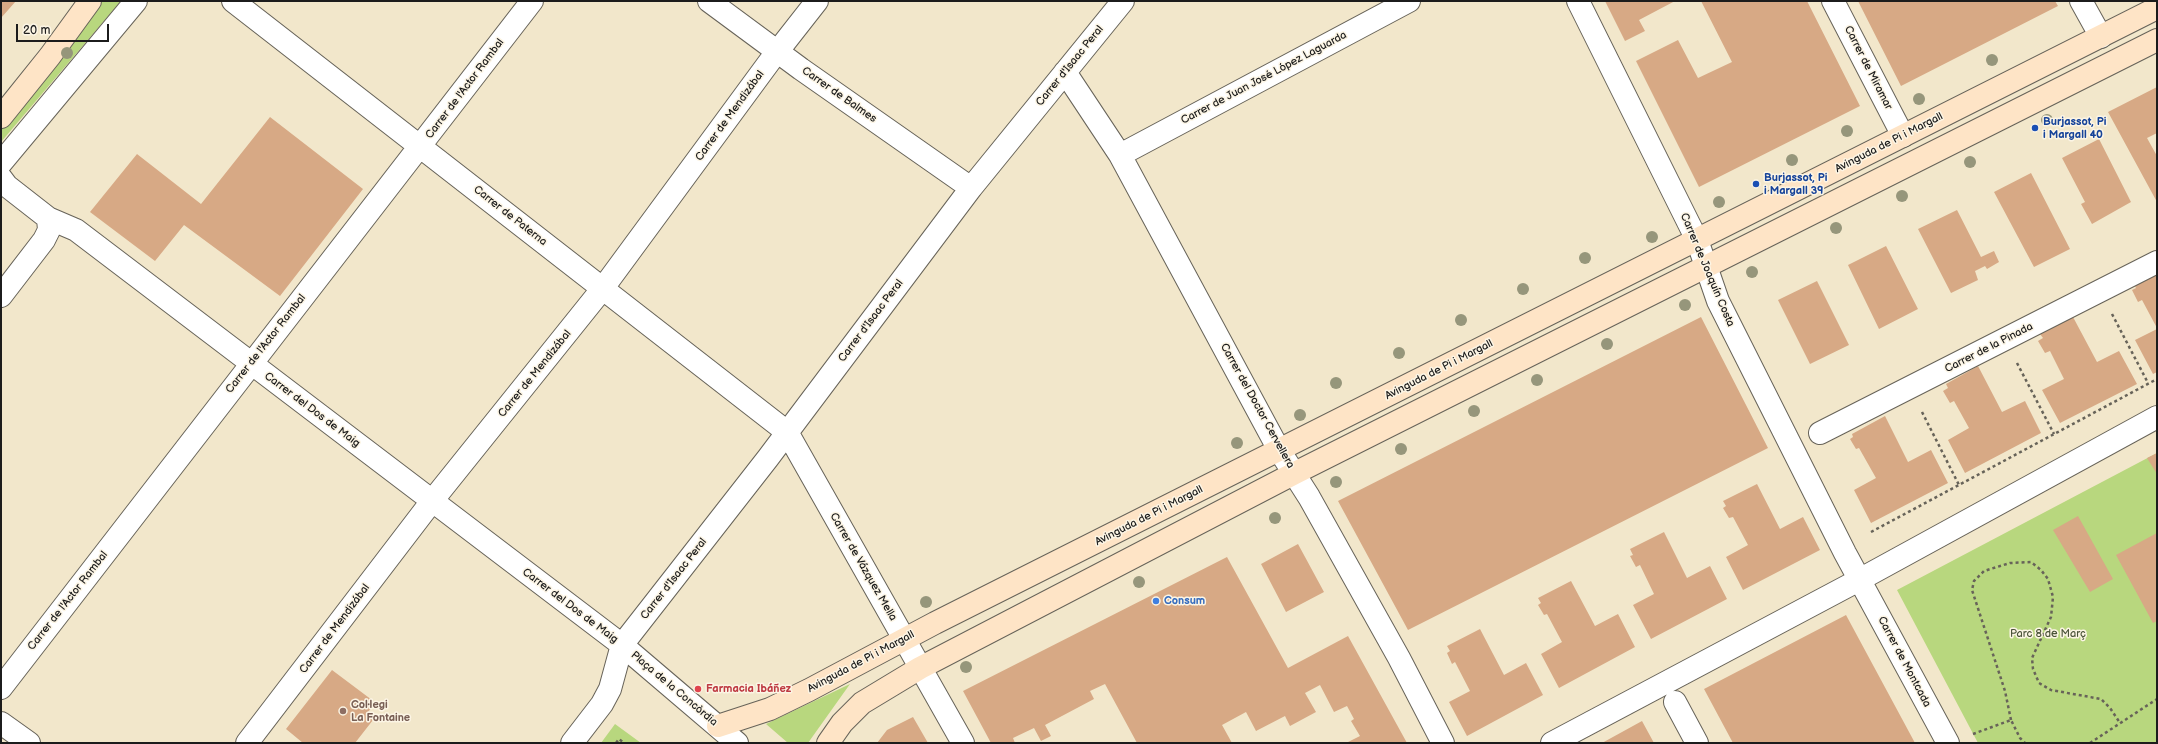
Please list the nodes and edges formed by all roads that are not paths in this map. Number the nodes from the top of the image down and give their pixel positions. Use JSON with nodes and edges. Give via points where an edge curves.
{"nodes":[{"id":1,"x":90,"y":1,"type":"edge"},
{"id":2,"x":136,"y":1,"type":"edge"},
{"id":3,"x":233,"y":1,"type":"edge"},
{"id":4,"x":532,"y":1,"type":"edge"},
{"id":5,"x":709,"y":1,"type":"edge"},
{"id":6,"x":817,"y":1,"type":"edge"},
{"id":7,"x":1123,"y":1,"type":"edge"},
{"id":8,"x":1409,"y":1,"type":"edge"},
{"id":9,"x":1578,"y":1,"type":"edge"},
{"id":10,"x":1833,"y":1,"type":"edge"},
{"id":11,"x":2081,"y":1,"type":"edge"},
{"id":12,"x":2157,"y":8,"type":"edge"},
{"id":13,"x":2101,"y":37,"type":"junction"},
{"id":14,"x":2157,"y":40,"type":"edge"},
{"id":15,"x":778,"y":52,"type":"junction"},
{"id":16,"x":1064,"y":72,"type":"junction"},
{"id":17,"x":1,"y":117,"type":"edge"},
{"id":18,"x":1903,"y":136,"type":"junction"},
{"id":19,"x":421,"y":147,"type":"junction"},
{"id":20,"x":1120,"y":155,"type":"junction"},
{"id":21,"x":1,"y":163,"type":"edge"},
{"id":22,"x":1,"y":178,"type":"edge"},
{"id":23,"x":971,"y":188,"type":"junction"},
{"id":24,"x":48,"y":218,"type":"junction"},
{"id":25,"x":1696,"y":240,"type":"junction"},
{"id":26,"x":2157,"y":262,"type":"edge"},
{"id":27,"x":1706,"y":266,"type":"junction"},
{"id":28,"x":603,"y":288,"type":"junction"},
{"id":29,"x":1,"y":296,"type":"edge"},
{"id":30,"x":250,"y":364,"type":"junction"},
{"id":31,"x":2157,"y":417,"type":"edge"},
{"id":32,"x":787,"y":432,"type":"junction"},
{"id":33,"x":1820,"y":433,"type":"dead end"},
{"id":34,"x":1279,"y":450,"type":"junction"},
{"id":35,"x":1295,"y":473,"type":"junction"},
{"id":36,"x":432,"y":501,"type":"junction"},
{"id":37,"x":1859,"y":580,"type":"junction"},
{"id":38,"x":904,"y":639,"type":"junction"},
{"id":39,"x":622,"y":645,"type":"junction"},
{"id":40,"x":920,"y":668,"type":"junction"},
{"id":41,"x":1,"y":688,"type":"edge"},
{"id":42,"x":1675,"y":702,"type":"dead end"},
{"id":43,"x":1,"y":723,"type":"edge"},
{"id":44,"x":718,"y":726,"type":"junction"},
{"id":45,"x":30,"y":743,"type":"edge"},
{"id":46,"x":247,"y":743,"type":"edge"},
{"id":47,"x":572,"y":743,"type":"edge"},
{"id":48,"x":737,"y":743,"type":"edge"},
{"id":49,"x":828,"y":743,"type":"edge"},
{"id":50,"x":963,"y":743,"type":"edge"},
{"id":51,"x":1443,"y":743,"type":"edge"},
{"id":52,"x":1552,"y":743,"type":"edge"},
{"id":53,"x":1697,"y":743,"type":"edge"},
{"id":54,"x":1948,"y":743,"type":"edge"}],
"edges":[{"from":1,"to":17,"type":"street"},
{"from":2,"to":21,"type":"street"},
{"from":3,"to":19,"type":"street","name":"Carrer de Paterna"},
{"from":4,"to":19,"type":"street","name":"Carrer de l'Actor Rambal"},
{"from":5,"to":15,"type":"street","name":"Carrer de Balmes"},
{"from":6,"to":15,"type":"street","name":"Carrer de Mendizábal"},
{"from":7,"to":16,"type":"street","name":"Carrer d'Isaac Peral"},
{"from":8,"to":20,"type":"street","name":"Carrer de Juan José López Laguarda"},
{"from":9,"to":25,"type":"street","name":"Carrer de Joaquín Costa"},
{"from":10,"to":18,"type":"street","name":"Carrer de Miramar"},
{"from":11,"to":13,"type":"street"},
{"from":12,"to":13,"type":"street","name":"Avinguda de Pi i Margall"},
{"from":13,"to":18,"type":"street","name":"Avinguda de Pi i Margall"},
{"from":14,"to":27,"type":"street"},
{"from":15,"to":23,"type":"street","name":"Carrer de Balmes"},
{"from":15,"to":28,"type":"street","name":"Carrer de Mendizábal"},
{"from":16,"to":20,"type":"street","name":"Carrer del Doctor Cervellera"},
{"from":16,"to":23,"type":"street","name":"Carrer d'Isaac Peral"},
{"from":18,"to":25,"type":"street","name":"Avinguda de Pi i Margall"},
{"from":19,"to":28,"type":"street","name":"Carrer de Paterna"},
{"from":19,"to":30,"type":"street","name":"Carrer de l'Actor Rambal","via":[[407,160]]},
{"from":20,"to":34,"type":"street","name":"Carrer del Doctor Cervellera"},
{"from":22,"to":24,"type":"street","name":"Carrer del Dos de Maig","via":[[7,186]]},
{"from":23,"to":32,"type":"street","name":"Carrer d'Isaac Peral"},
{"from":24,"to":29,"type":"street","via":[[48,230],[44,240]]},
{"from":24,"to":30,"type":"street","name":"Carrer del Dos de Maig","via":[[76,230]]},
{"from":25,"to":27,"type":"street","name":"Carrer de Joaquín Costa"},
{"from":25,"to":34,"type":"street","name":"Avinguda de Pi i Margall"},
{"from":26,"to":33,"type":"street","name":"Carrer de la Pinada"},
{"from":27,"to":35,"type":"street"},
{"from":27,"to":37,"type":"street","name":"Carrer de Joaquín Costa","via":[[1718,301]]},
{"from":28,"to":32,"type":"street","name":"Carrer de Paterna"},
{"from":28,"to":36,"type":"street","name":"Carrer de Mendizábal"},
{"from":30,"to":36,"type":"street","name":"Carrer del Dos de Maig"},
{"from":30,"to":41,"type":"street","name":"Carrer de l'Actor Rambal"},
{"from":31,"to":37,"type":"street"},
{"from":32,"to":38,"type":"street","name":"Carrer de Vázquez Mella"},
{"from":32,"to":39,"type":"street","name":"Carrer d'Isaac Peral"},
{"from":34,"to":35,"type":"street","name":"Carrer del Doctor Cervellera"},
{"from":34,"to":38,"type":"street","name":"Avinguda de Pi i Margall"},
{"from":35,"to":40,"type":"street"},
{"from":35,"to":51,"type":"street","name":"Carrer del Doctor Cervellera","via":[[1399,658]]},
{"from":36,"to":39,"type":"street","name":"Carrer del Dos de Maig"},
{"from":36,"to":46,"type":"street","name":"Carrer de Mendizábal"},
{"from":37,"to":52,"type":"street"},
{"from":37,"to":54,"type":"street","name":"Carrer de Montcada"},
{"from":38,"to":40,"type":"street","name":"Carrer de Vázquez Mella"},
{"from":38,"to":44,"type":"street","name":"Avinguda de Pi i Margall","via":[[770,709]]},
{"from":39,"to":44,"type":"street","name":"Plaça de la Concòrdia"},
{"from":39,"to":47,"type":"street","name":"Plaça de la Concòrdia","via":[[610,689],[602,704]]},
{"from":40,"to":49,"type":"street","via":[[862,703],[842,723]]},
{"from":40,"to":50,"type":"street","name":"Carrer de Vázquez Mella"},
{"from":42,"to":53,"type":"street"},
{"from":43,"to":45,"type":"street"},
{"from":44,"to":48,"type":"street","name":"Plaça de la Concòrdia"}]}
